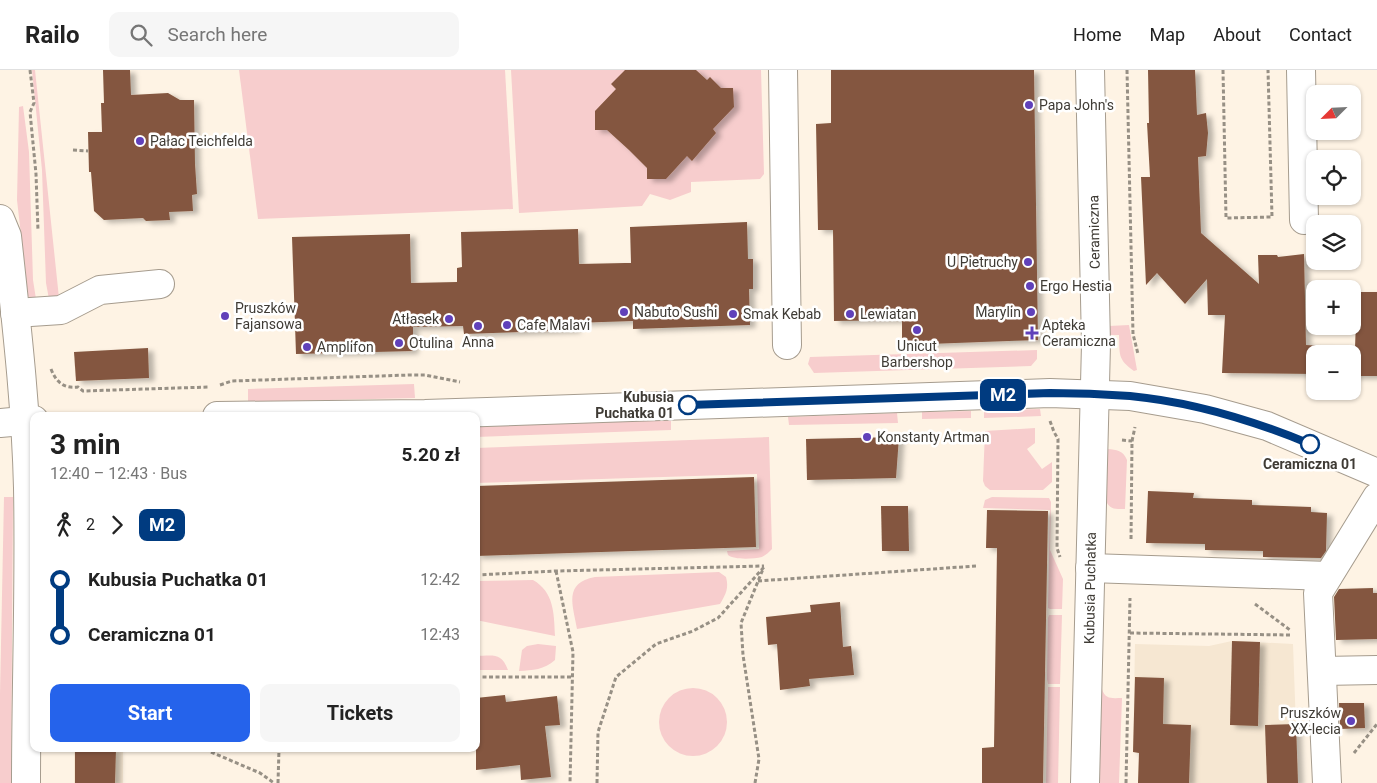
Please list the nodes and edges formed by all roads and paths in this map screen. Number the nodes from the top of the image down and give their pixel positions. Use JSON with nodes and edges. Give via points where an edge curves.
{"nodes":[{"id":1,"x":30,"y":70,"type":"edge"},
{"id":2,"x":783,"y":70,"type":"edge"},
{"id":3,"x":1090,"y":70,"type":"edge"},
{"id":4,"x":1127,"y":70,"type":"edge"},
{"id":5,"x":1223,"y":70,"type":"edge"},
{"id":6,"x":1268,"y":70,"type":"edge"},
{"id":7,"x":1301,"y":70,"type":"edge"},
{"id":8,"x":73,"y":150,"type":"dead end"},
{"id":9,"x":88,"y":151,"type":"dead end"},
{"id":10,"x":0,"y":219,"type":"edge"},
{"id":11,"x":1304,"y":220,"type":"dead end"},
{"id":12,"x":38,"y":240,"type":"dead end"},
{"id":13,"x":160,"y":284,"type":"dead end"},
{"id":14,"x":15,"y":313,"type":"junction"},
{"id":15,"x":787,"y":345,"type":"dead end"},
{"id":16,"x":1138,"y":354,"type":"dead end"},
{"id":17,"x":50,"y":364,"type":"dead end"},
{"id":18,"x":456,"y":381,"type":"dead end"},
{"id":19,"x":1095,"y":394,"type":"junction"},
{"id":20,"x":480,"y":412,"type":"edge"},
{"id":21,"x":20,"y":421,"type":"edge"},
{"id":22,"x":1135,"y":427,"type":"dead end"},
{"id":23,"x":1142,"y":428,"type":"dead end"},
{"id":24,"x":1377,"y":473,"type":"edge"},
{"id":25,"x":1377,"y":497,"type":"edge"},
{"id":26,"x":765,"y":566,"type":"junction"},
{"id":27,"x":976,"y":566,"type":"dead end"},
{"id":28,"x":1090,"y":568,"type":"junction"},
{"id":29,"x":556,"y":571,"type":"junction"},
{"id":30,"x":480,"y":575,"type":"edge"},
{"id":31,"x":1328,"y":576,"type":"junction"},
{"id":32,"x":758,"y":581,"type":"junction"},
{"id":33,"x":1252,"y":601,"type":"dead end"},
{"id":34,"x":1130,"y":633,"type":"dead end"},
{"id":35,"x":1377,"y":670,"type":"edge"},
{"id":36,"x":1322,"y":671,"type":"junction"},
{"id":37,"x":572,"y":677,"type":"junction"},
{"id":38,"x":480,"y":678,"type":"edge"},
{"id":39,"x":211,"y":752,"type":"dead end"},
{"id":40,"x":279,"y":752,"type":"edge"},
{"id":41,"x":756,"y":777,"type":"junction"},
{"id":42,"x":26,"y":783,"type":"edge"},
{"id":43,"x":276,"y":783,"type":"edge"},
{"id":44,"x":570,"y":783,"type":"edge"},
{"id":45,"x":597,"y":783,"type":"edge"},
{"id":46,"x":755,"y":783,"type":"edge"},
{"id":47,"x":761,"y":783,"type":"edge"},
{"id":48,"x":1085,"y":783,"type":"edge"},
{"id":49,"x":1327,"y":783,"type":"edge"}],
"edges":[{"from":1,"to":12,"type":"path"},
{"from":2,"to":15,"type":"street"},
{"from":3,"to":19,"type":"street","name":"Ceramiczna"},
{"from":4,"to":16,"type":"path","via":[[1132,316]]},
{"from":5,"to":6,"type":"path","via":[[1226,218],[1272,218]]},
{"from":7,"to":11,"type":"street"},
{"from":8,"to":9,"type":"path"},
{"from":10,"to":14,"type":"street","via":[[7,236]]},
{"from":13,"to":14,"type":"street","via":[[100,290],[61,310]]},
{"from":14,"to":21,"type":"street"},
{"from":17,"to":18,"type":"path","via":[[55,378],[63,386],[83,392],[214,387],[232,381],[425,375]]},
{"from":19,"to":20,"type":"street"},
{"from":19,"to":24,"type":"street","via":[[1160,400],[1236,417],[1267,426]]},
{"from":19,"to":28,"type":"street","name":"Kubusia Puchatka"},
{"from":21,"to":42,"type":"street","via":[[28,488]]},
{"from":22,"to":23,"type":"path"},
{"from":25,"to":31,"type":"street"},
{"from":26,"to":29,"type":"path"},
{"from":26,"to":32,"type":"path"},
{"from":26,"to":45,"type":"path","via":[[718,618],[656,644],[616,677],[598,732]]},
{"from":27,"to":32,"type":"path"},
{"from":28,"to":31,"type":"street"},
{"from":28,"to":48,"type":"street","name":"Kubusia Puchatka"},
{"from":29,"to":30,"type":"path"},
{"from":29,"to":37,"type":"path","via":[[573,652]]},
{"from":31,"to":36,"type":"street","via":[[1318,593]]},
{"from":32,"to":41,"type":"path","via":[[741,623],[759,759]]},
{"from":33,"to":34,"type":"path","via":[[1297,635]]},
{"from":35,"to":36,"type":"street"},
{"from":36,"to":49,"type":"street"},
{"from":37,"to":38,"type":"path"},
{"from":37,"to":44,"type":"path"},
{"from":39,"to":43,"type":"path"},
{"from":40,"to":43,"type":"path"},
{"from":41,"to":46,"type":"path"},
{"from":41,"to":47,"type":"path"}]}
